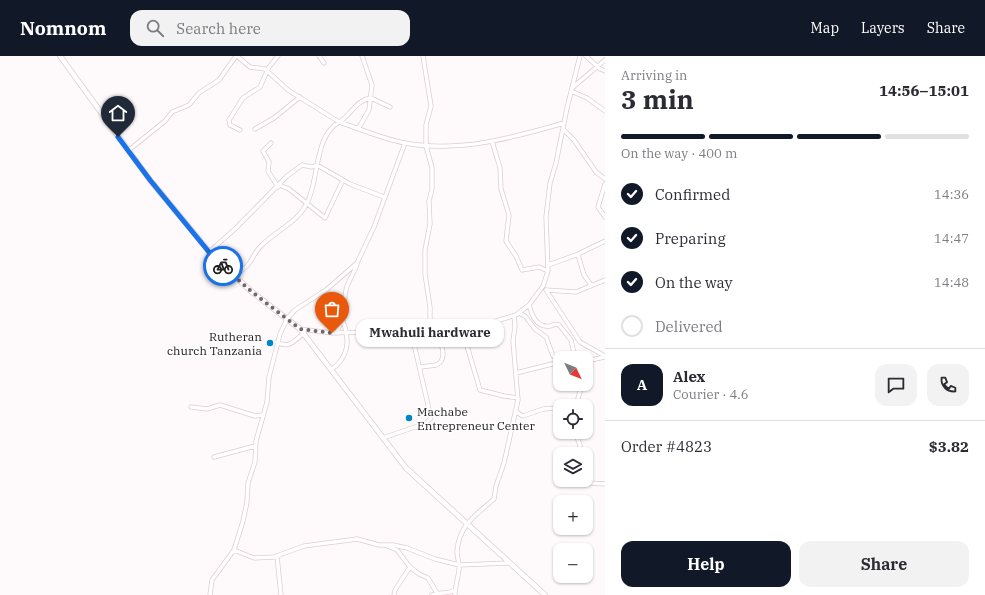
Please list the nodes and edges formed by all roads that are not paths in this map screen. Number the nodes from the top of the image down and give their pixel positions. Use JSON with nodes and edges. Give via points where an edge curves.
{"nodes":[{"id":1,"x":60,"y":56,"type":"edge"},
{"id":2,"x":237,"y":56,"type":"edge"},
{"id":3,"x":278,"y":56,"type":"edge"},
{"id":4,"x":319,"y":56,"type":"edge"},
{"id":5,"x":362,"y":56,"type":"edge"},
{"id":6,"x":423,"y":56,"type":"edge"},
{"id":7,"x":580,"y":56,"type":"edge"},
{"id":8,"x":586,"y":56,"type":"edge"},
{"id":9,"x":605,"y":60,"type":"edge"},
{"id":10,"x":324,"y":63,"type":"dead end"},
{"id":11,"x":597,"y":67,"type":"junction"},
{"id":12,"x":605,"y":71,"type":"edge"},
{"id":13,"x":268,"y":72,"type":"junction"},
{"id":14,"x":572,"y":90,"type":"junction"},
{"id":15,"x":300,"y":97,"type":"junction"},
{"id":16,"x":371,"y":98,"type":"junction"},
{"id":17,"x":390,"y":107,"type":"dead end"},
{"id":18,"x":605,"y":111,"type":"edge"},
{"id":19,"x":345,"y":118,"type":"junction"},
{"id":20,"x":339,"y":122,"type":"junction"},
{"id":21,"x":564,"y":123,"type":"junction"},
{"id":22,"x":347,"y":125,"type":"junction"},
{"id":23,"x":255,"y":129,"type":"dead end"},
{"id":24,"x":358,"y":129,"type":"junction"},
{"id":25,"x":563,"y":129,"type":"junction"},
{"id":26,"x":240,"y":130,"type":"dead end"},
{"id":27,"x":492,"y":141,"type":"junction"},
{"id":28,"x":271,"y":143,"type":"dead end"},
{"id":29,"x":405,"y":143,"type":"junction"},
{"id":30,"x":426,"y":146,"type":"junction"},
{"id":31,"x":129,"y":150,"type":"junction"},
{"id":32,"x":317,"y":165,"type":"junction"},
{"id":33,"x":605,"y":179,"type":"edge"},
{"id":34,"x":343,"y":180,"type":"junction"},
{"id":35,"x":605,"y":184,"type":"edge"},
{"id":36,"x":278,"y":186,"type":"junction"},
{"id":37,"x":384,"y":196,"type":"junction"},
{"id":38,"x":307,"y":205,"type":"junction"},
{"id":39,"x":605,"y":216,"type":"edge"},
{"id":40,"x":604,"y":244,"type":"edge"},
{"id":41,"x":209,"y":252,"type":"junction"},
{"id":42,"x":578,"y":255,"type":"junction"},
{"id":43,"x":357,"y":263,"type":"junction"},
{"id":44,"x":548,"y":264,"type":"junction"},
{"id":45,"x":548,"y":271,"type":"junction"},
{"id":46,"x":234,"y":276,"type":"junction"},
{"id":47,"x":605,"y":280,"type":"edge"},
{"id":48,"x":591,"y":285,"type":"junction"},
{"id":49,"x":540,"y":290,"type":"junction"},
{"id":50,"x":546,"y":290,"type":"junction"},
{"id":51,"x":529,"y":305,"type":"junction"},
{"id":52,"x":519,"y":314,"type":"junction"},
{"id":53,"x":514,"y":316,"type":"junction"},
{"id":54,"x":287,"y":319,"type":"junction"},
{"id":55,"x":343,"y":321,"type":"junction"},
{"id":56,"x":458,"y":329,"type":"junction"},
{"id":57,"x":430,"y":330,"type":"junction"},
{"id":58,"x":436,"y":330,"type":"junction"},
{"id":59,"x":302,"y":331,"type":"junction"},
{"id":60,"x":411,"y":331,"type":"junction"},
{"id":61,"x":336,"y":333,"type":"junction"},
{"id":62,"x":347,"y":333,"type":"junction"},
{"id":63,"x":277,"y":342,"type":"junction"},
{"id":64,"x":573,"y":351,"type":"edge"},
{"id":65,"x":553,"y":356,"type":"edge"},
{"id":66,"x":605,"y":357,"type":"edge"},
{"id":67,"x":593,"y":360,"type":"edge"},
{"id":68,"x":553,"y":364,"type":"edge"},
{"id":69,"x":421,"y":367,"type":"junction"},
{"id":70,"x":331,"y":370,"type":"junction"},
{"id":71,"x":516,"y":373,"type":"junction"},
{"id":72,"x":518,"y":398,"type":"junction"},
{"id":73,"x":191,"y":407,"type":"dead end"},
{"id":74,"x":553,"y":408,"type":"edge"},
{"id":75,"x":516,"y":412,"type":"junction"},
{"id":76,"x":262,"y":415,"type":"junction"},
{"id":77,"x":382,"y":438,"type":"junction"},
{"id":78,"x":255,"y":446,"type":"junction"},
{"id":79,"x":214,"y":457,"type":"dead end"},
{"id":80,"x":593,"y":483,"type":"edge"},
{"id":81,"x":605,"y":484,"type":"edge"},
{"id":82,"x":466,"y":524,"type":"junction"},
{"id":83,"x":385,"y":546,"type":"junction"},
{"id":84,"x":234,"y":550,"type":"junction"},
{"id":85,"x":277,"y":556,"type":"junction"},
{"id":86,"x":509,"y":563,"type":"junction"},
{"id":87,"x":459,"y":564,"type":"junction"},
{"id":88,"x":410,"y":567,"type":"junction"},
{"id":89,"x":455,"y":590,"type":"junction"},
{"id":90,"x":209,"y":594,"type":"edge"},
{"id":91,"x":436,"y":594,"type":"edge"},
{"id":92,"x":543,"y":594,"type":"edge"},
{"id":93,"x":281,"y":595,"type":"edge"},
{"id":94,"x":394,"y":595,"type":"edge"},
{"id":95,"x":455,"y":595,"type":"edge"}],
"edges":[{"from":1,"to":31,"type":"street"},
{"from":2,"to":13,"type":"street","via":[[250,67],[262,68]]},
{"from":2,"to":31,"type":"street","via":[[219,80],[199,94],[189,105],[172,112],[165,122]]},
{"from":3,"to":13,"type":"street"},
{"from":4,"to":10,"type":"street"},
{"from":5,"to":16,"type":"street","via":[[372,85]]},
{"from":6,"to":30,"type":"street","via":[[431,106],[426,125]]},
{"from":7,"to":14,"type":"street"},
{"from":8,"to":11,"type":"street"},
{"from":9,"to":11,"type":"street"},
{"from":11,"to":12,"type":"street"},
{"from":11,"to":14,"type":"street"},
{"from":13,"to":15,"type":"street"},
{"from":13,"to":26,"type":"street","via":[[260,87],[243,98],[229,120],[230,125]]},
{"from":14,"to":18,"type":"street"},
{"from":14,"to":21,"type":"street"},
{"from":15,"to":20,"type":"street"},
{"from":15,"to":23,"type":"street","via":[[274,118]]},
{"from":16,"to":17,"type":"street"},
{"from":16,"to":19,"type":"street","via":[[353,108]]},
{"from":16,"to":24,"type":"street","via":[[368,114]]},
{"from":19,"to":20,"type":"street"},
{"from":19,"to":22,"type":"street"},
{"from":20,"to":22,"type":"street"},
{"from":20,"to":32,"type":"street","via":[[322,144]]},
{"from":21,"to":25,"type":"street"},
{"from":21,"to":27,"type":"street"},
{"from":22,"to":24,"type":"street"},
{"from":24,"to":29,"type":"street"},
{"from":25,"to":33,"type":"street","via":[[574,140],[596,172]]},
{"from":25,"to":44,"type":"street","via":[[549,189],[546,217]]},
{"from":27,"to":30,"type":"street","via":[[458,146]]},
{"from":27,"to":45,"type":"street","via":[[509,215],[506,241],[522,270],[539,267]]},
{"from":28,"to":36,"type":"street","via":[[263,153],[268,162],[268,171]]},
{"from":29,"to":30,"type":"street"},
{"from":29,"to":37,"type":"street"},
{"from":30,"to":57,"type":"street","via":[[432,171],[429,204],[431,221],[425,250]]},
{"from":31,"to":41,"type":"street"},
{"from":32,"to":34,"type":"street"},
{"from":32,"to":36,"type":"street","via":[[301,165]]},
{"from":32,"to":38,"type":"street"},
{"from":34,"to":37,"type":"street"},
{"from":34,"to":38,"type":"street","via":[[326,218]]},
{"from":35,"to":39,"type":"street","via":[[598,207]]},
{"from":36,"to":38,"type":"street","via":[[289,189]]},
{"from":36,"to":41,"type":"street"},
{"from":37,"to":43,"type":"street","via":[[374,227]]},
{"from":38,"to":46,"type":"street","via":[[290,223],[262,244],[250,264]]},
{"from":40,"to":42,"type":"street"},
{"from":41,"to":46,"type":"street"},
{"from":42,"to":44,"type":"street"},
{"from":42,"to":48,"type":"street","via":[[584,275]]},
{"from":43,"to":54,"type":"street","via":[[326,290],[295,310]]},
{"from":43,"to":55,"type":"street","via":[[346,289]]},
{"from":44,"to":45,"type":"street"},
{"from":45,"to":49,"type":"street"},
{"from":46,"to":54,"type":"street"},
{"from":47,"to":48,"type":"street"},
{"from":48,"to":50,"type":"street","via":[[576,292]]},
{"from":49,"to":50,"type":"street"},
{"from":49,"to":51,"type":"street"},
{"from":50,"to":66,"type":"street","via":[[580,342]]},
{"from":51,"to":52,"type":"street"},
{"from":51,"to":64,"type":"street","via":[[536,322],[547,326],[559,325],[571,340]]},
{"from":52,"to":53,"type":"street"},
{"from":52,"to":65,"type":"street","via":[[525,316],[534,329],[546,337]]},
{"from":53,"to":56,"type":"street"},
{"from":53,"to":71,"type":"street"},
{"from":54,"to":59,"type":"street"},
{"from":54,"to":63,"type":"street"},
{"from":55,"to":61,"type":"street"},
{"from":55,"to":62,"type":"street"},
{"from":56,"to":58,"type":"street"},
{"from":56,"to":72,"type":"street","via":[[465,339],[480,390]]},
{"from":57,"to":58,"type":"street"},
{"from":57,"to":60,"type":"street"},
{"from":58,"to":69,"type":"street","via":[[443,350],[440,362],[437,365]]},
{"from":59,"to":61,"type":"street"},
{"from":59,"to":63,"type":"street","via":[[290,345]]},
{"from":59,"to":70,"type":"street"},
{"from":60,"to":62,"type":"street"},
{"from":60,"to":69,"type":"street"},
{"from":61,"to":62,"type":"street"},
{"from":62,"to":70,"type":"street","via":[[348,344],[344,356]]},
{"from":63,"to":76,"type":"street","via":[[269,377],[267,402]]},
{"from":66,"to":67,"type":"street"},
{"from":68,"to":71,"type":"street"},
{"from":69,"to":77,"type":"street","via":[[430,419]]},
{"from":70,"to":77,"type":"street"},
{"from":71,"to":72,"type":"street"},
{"from":72,"to":75,"type":"street"},
{"from":73,"to":76,"type":"street","via":[[207,409],[220,405],[255,416]]},
{"from":74,"to":75,"type":"street","via":[[523,416]]},
{"from":75,"to":82,"type":"street","via":[[495,498]]},
{"from":76,"to":78,"type":"street"},
{"from":77,"to":82,"type":"street","via":[[406,468]]},
{"from":78,"to":79,"type":"street"},
{"from":78,"to":84,"type":"street","via":[[255,462],[248,484],[245,512]]},
{"from":80,"to":81,"type":"street"},
{"from":82,"to":86,"type":"street"},
{"from":82,"to":87,"type":"street","via":[[458,544]]},
{"from":83,"to":85,"type":"street","via":[[360,540],[347,540],[304,546]]},
{"from":83,"to":87,"type":"street","via":[[409,548],[435,559]]},
{"from":83,"to":88,"type":"street","via":[[397,550]]},
{"from":84,"to":85,"type":"street","via":[[254,558]]},
{"from":84,"to":90,"type":"street","via":[[213,577]]},
{"from":85,"to":93,"type":"street"},
{"from":86,"to":87,"type":"street"},
{"from":86,"to":92,"type":"street"},
{"from":87,"to":89,"type":"street"},
{"from":88,"to":91,"type":"street","via":[[427,577]]},
{"from":88,"to":94,"type":"street"},
{"from":89,"to":91,"type":"street","via":[[448,594]]},
{"from":89,"to":95,"type":"street"}]}
